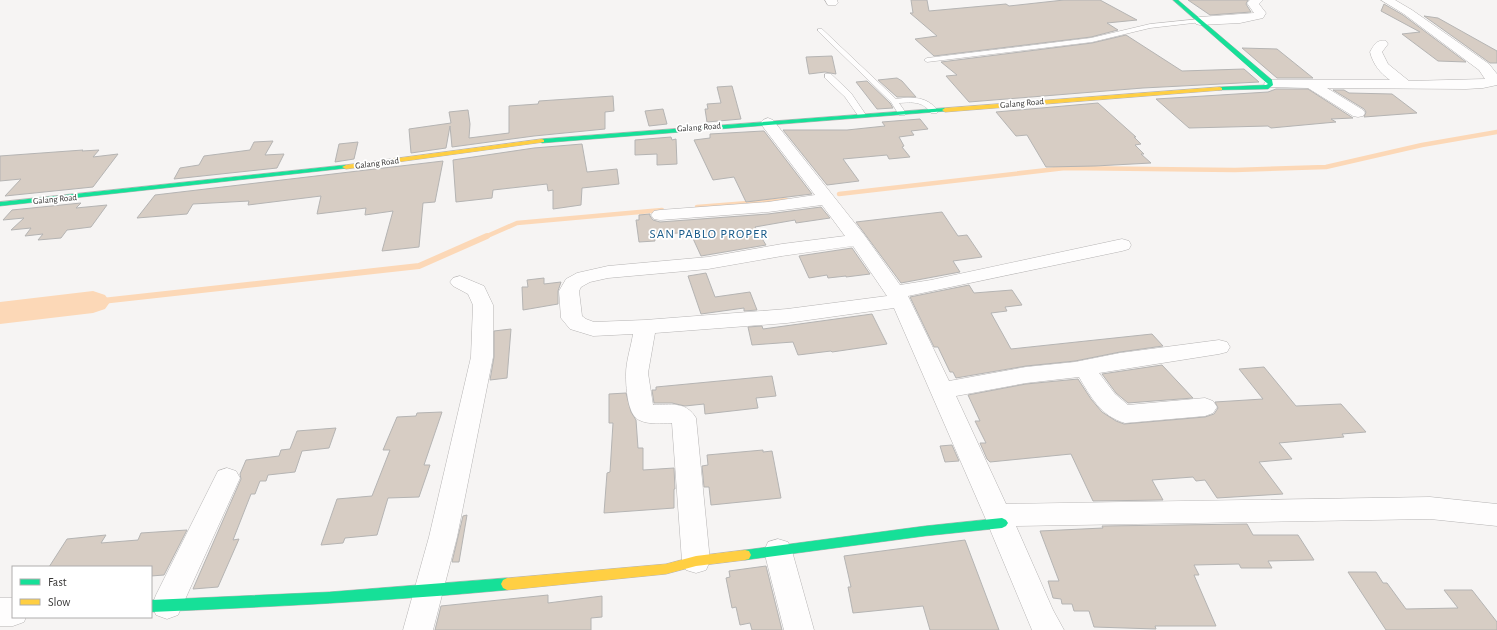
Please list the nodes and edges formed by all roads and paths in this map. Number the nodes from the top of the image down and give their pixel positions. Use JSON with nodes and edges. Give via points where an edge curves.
{"nodes":[{"id":1,"x":1175,"y":0,"type":"edge"},
{"id":2,"x":1257,"y":0,"type":"edge"},
{"id":3,"x":1386,"y":0,"type":"edge"},
{"id":4,"x":1200,"y":21,"type":"junction"},
{"id":5,"x":820,"y":30,"type":"dead end"},
{"id":6,"x":1382,"y":44,"type":"dead end"},
{"id":7,"x":927,"y":60,"type":"dead end"},
{"id":8,"x":828,"y":76,"type":"dead end"},
{"id":9,"x":1271,"y":84,"type":"junction"},
{"id":10,"x":1312,"y":85,"type":"junction"},
{"id":11,"x":1406,"y":85,"type":"junction"},
{"id":12,"x":894,"y":102,"type":"junction"},
{"id":13,"x":934,"y":111,"type":"junction"},
{"id":14,"x":902,"y":113,"type":"junction"},
{"id":15,"x":1358,"y":113,"type":"dead end"},
{"id":16,"x":862,"y":115,"type":"junction"},
{"id":17,"x":768,"y":124,"type":"junction"},
{"id":18,"x":825,"y":198,"type":"junction"},
{"id":19,"x":0,"y":204,"type":"edge"},
{"id":20,"x":660,"y":216,"type":"dead end"},
{"id":21,"x":858,"y":240,"type":"junction"},
{"id":22,"x":1122,"y":245,"type":"dead end"},
{"id":23,"x":460,"y":282,"type":"dead end"},
{"id":24,"x":898,"y":296,"type":"junction"},
{"id":25,"x":645,"y":327,"type":"junction"},
{"id":26,"x":1219,"y":347,"type":"dead end"},
{"id":27,"x":1085,"y":368,"type":"junction"},
{"id":28,"x":941,"y":391,"type":"junction"},
{"id":29,"x":1205,"y":407,"type":"dead end"},
{"id":30,"x":227,"y":478,"type":"dead end"},
{"id":31,"x":1497,"y":515,"type":"edge"},
{"id":32,"x":1000,"y":519,"type":"junction"},
{"id":33,"x":778,"y":551,"type":"junction"},
{"id":34,"x":696,"y":561,"type":"junction"},
{"id":35,"x":429,"y":592,"type":"junction"},
{"id":36,"x":159,"y":606,"type":"edge"},
{"id":37,"x":0,"y":612,"type":"edge"},
{"id":38,"x":12,"y":612,"type":"edge"},
{"id":39,"x":418,"y":630,"type":"edge"},
{"id":40,"x":799,"y":630,"type":"edge"},
{"id":41,"x":1049,"y":630,"type":"edge"}],
"edges":[{"from":1,"to":4,"type":"street"},
{"from":2,"to":4,"type":"street","via":[[1253,3],[1259,16]]},
{"from":3,"to":11,"type":"street","via":[[1420,20],[1484,68],[1492,77],[1492,82],[1483,84]]},
{"from":4,"to":7,"type":"lane","via":[[1150,26],[1092,40]]},
{"from":4,"to":9,"type":"street","via":[[1270,80]]},
{"from":5,"to":12,"type":"lane"},
{"from":6,"to":11,"type":"street","via":[[1376,52],[1378,61],[1387,72]]},
{"from":8,"to":16,"type":"lane","via":[[848,95]]},
{"from":9,"to":10,"type":"street"},
{"from":9,"to":13,"type":"street","name":"Galang Road","via":[[1268,87],[1162,91]]},
{"from":10,"to":11,"type":"street"},
{"from":10,"to":15,"type":"street"},
{"from":12,"to":13,"type":"lane","via":[[922,101],[931,105]]},
{"from":12,"to":14,"type":"lane"},
{"from":13,"to":14,"type":"street","name":"Galang Road"},
{"from":14,"to":16,"type":"street","name":"Galang Road"},
{"from":16,"to":17,"type":"street","name":"Galang Road"},
{"from":17,"to":18,"type":"street"},
{"from":17,"to":19,"type":"street","name":"Galang Road","via":[[700,127],[531,143],[158,189]]},
{"from":18,"to":20,"type":"street","via":[[768,207]]},
{"from":18,"to":21,"type":"street"},
{"from":21,"to":24,"type":"street"},
{"from":21,"to":25,"type":"street","via":[[708,263],[608,272],[584,276],[573,283],[569,291],[572,318],[578,324],[593,329]]},
{"from":22,"to":24,"type":"street","via":[[931,286]]},
{"from":23,"to":35,"type":"street","via":[[477,290],[483,305],[482,356]]},
{"from":24,"to":25,"type":"street","via":[[787,316]]},
{"from":24,"to":28,"type":"street"},
{"from":25,"to":34,"type":"street","via":[[637,373],[641,406],[648,414],[680,414],[684,418]]},
{"from":26,"to":27,"type":"street"},
{"from":27,"to":28,"type":"street","via":[[1026,375]]},
{"from":27,"to":29,"type":"street","via":[[1103,397],[1125,414]]},
{"from":28,"to":32,"type":"street"},
{"from":30,"to":36,"type":"street"},
{"from":31,"to":32,"type":"street","via":[[1430,508]]},
{"from":32,"to":33,"type":"street"},
{"from":32,"to":41,"type":"street"},
{"from":33,"to":34,"type":"street"},
{"from":33,"to":40,"type":"street"},
{"from":34,"to":35,"type":"street","via":[[666,569]]},
{"from":35,"to":36,"type":"street","via":[[276,602]]},
{"from":35,"to":39,"type":"street"},
{"from":37,"to":38,"type":"street"}]}
